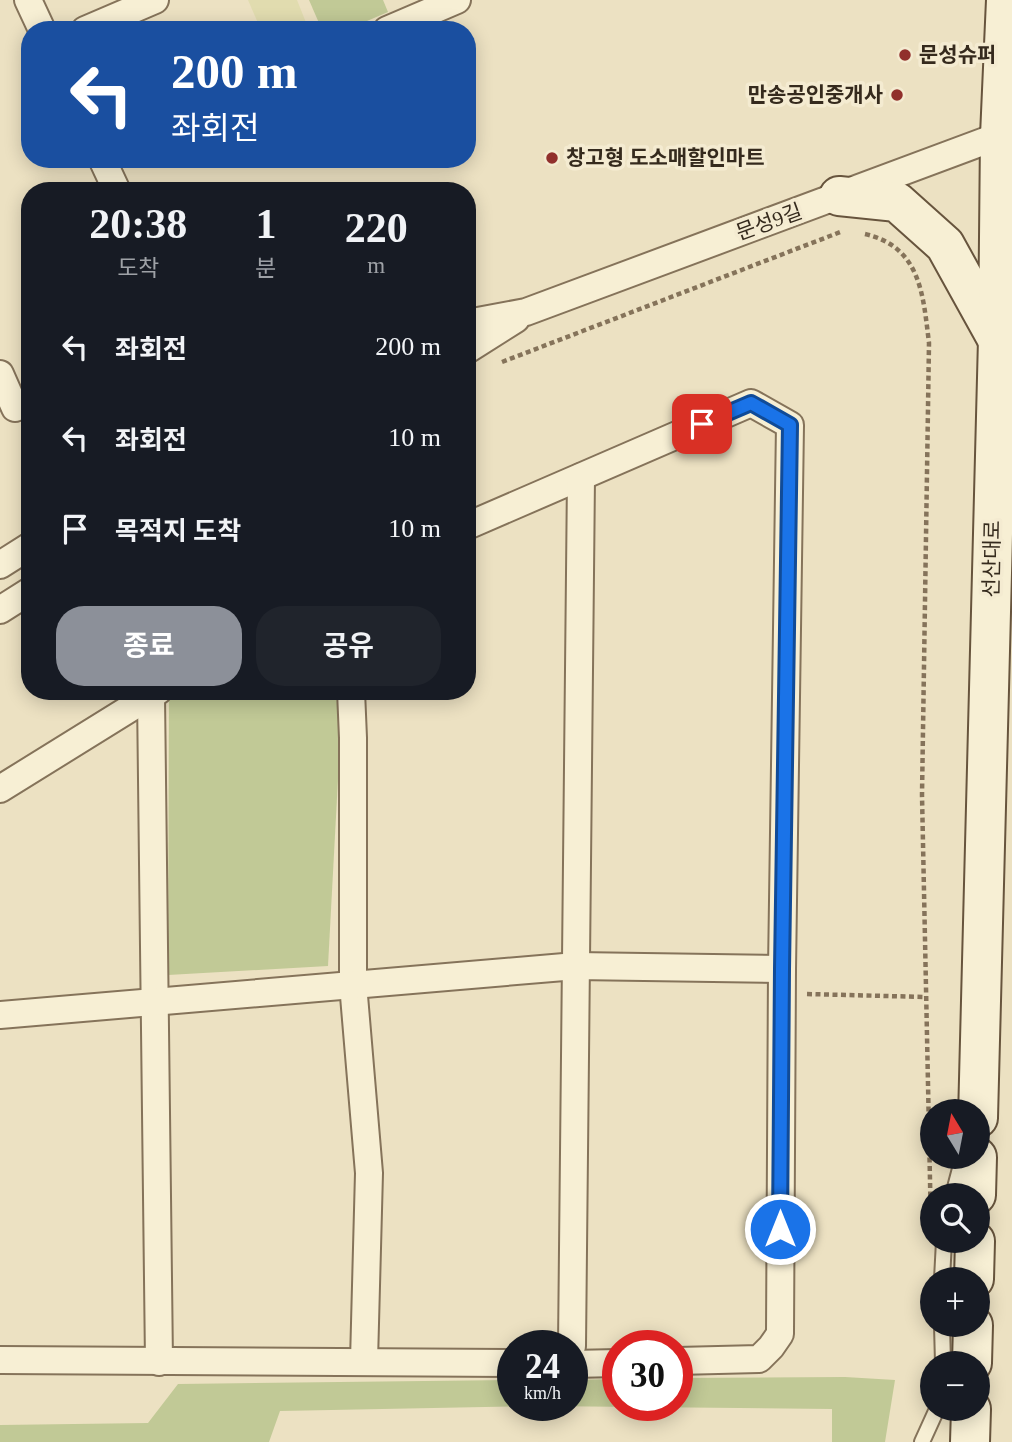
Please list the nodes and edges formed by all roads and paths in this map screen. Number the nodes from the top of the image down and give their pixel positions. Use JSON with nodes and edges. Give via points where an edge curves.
{"nodes":[{"id":1,"x":28,"y":0,"type":"edge"},
{"id":2,"x":155,"y":0,"type":"edge"},
{"id":3,"x":457,"y":0,"type":"edge"},
{"id":4,"x":1006,"y":0,"type":"edge"},
{"id":5,"x":38,"y":21,"type":"edge"},
{"id":6,"x":106,"y":21,"type":"edge"},
{"id":7,"x":408,"y":21,"type":"edge"},
{"id":8,"x":1006,"y":134,"type":"edge"},
{"id":9,"x":843,"y":213,"type":"junction"},
{"id":10,"x":860,"y":232,"type":"dead end"},
{"id":11,"x":526,"y":312,"type":"junction"},
{"id":12,"x":476,"y":321,"type":"edge"},
{"id":13,"x":998,"y":339,"type":"junction"},
{"id":14,"x":476,"y":344,"type":"edge"},
{"id":15,"x":493,"y":365,"type":"dead end"},
{"id":16,"x":0,"y":374,"type":"edge"},
{"id":17,"x":15,"y":408,"type":"edge"},
{"id":18,"x":581,"y":477,"type":"junction"},
{"id":19,"x":476,"y":522,"type":"edge"},
{"id":20,"x":21,"y":552,"type":"edge"},
{"id":21,"x":0,"y":565,"type":"edge"},
{"id":22,"x":21,"y":597,"type":"edge"},
{"id":23,"x":0,"y":610,"type":"edge"},
{"id":24,"x":145,"y":700,"type":"edge"},
{"id":25,"x":155,"y":700,"type":"edge"},
{"id":26,"x":351,"y":700,"type":"edge"},
{"id":27,"x":0,"y":789,"type":"edge"},
{"id":28,"x":576,"y":965,"type":"junction"},
{"id":29,"x":781,"y":981,"type":"junction"},
{"id":30,"x":353,"y":984,"type":"junction"},
{"id":31,"x":926,"y":997,"type":"junction"},
{"id":32,"x":154,"y":1000,"type":"junction"},
{"id":33,"x":0,"y":1016,"type":"edge"},
{"id":34,"x":978,"y":1099,"type":"edge"},
{"id":35,"x":930,"y":1183,"type":"edge"},
{"id":36,"x":572,"y":1330,"type":"edge"},
{"id":37,"x":0,"y":1360,"type":"edge"},
{"id":38,"x":364,"y":1361,"type":"junction"},
{"id":39,"x":693,"y":1361,"type":"edge"},
{"id":40,"x":159,"y":1362,"type":"junction"},
{"id":41,"x":497,"y":1363,"type":"edge"},
{"id":42,"x":932,"y":1421,"type":"edge"},
{"id":43,"x":971,"y":1421,"type":"edge"},
{"id":44,"x":922,"y":1442,"type":"edge"},
{"id":45,"x":971,"y":1442,"type":"edge"}],
"edges":[{"from":1,"to":5,"type":"street"},
{"from":2,"to":6,"type":"street"},
{"from":3,"to":7,"type":"street"},
{"from":4,"to":8,"type":"main road","name":"선산대로"},
{"from":8,"to":9,"type":"street","name":"문성9길"},
{"from":8,"to":13,"type":"main road","name":"선산대로"},
{"from":9,"to":11,"type":"street","name":"문성9길"},
{"from":9,"to":13,"type":"main road","via":[[897,202],[945,245]]},
{"from":9,"to":15,"type":"path"},
{"from":10,"to":31,"type":"path","via":[[884,239],[911,262],[923,294],[929,343],[922,795]]},
{"from":11,"to":12,"type":"street","name":"문성9길"},
{"from":11,"to":14,"type":"street","name":"문성9길"},
{"from":13,"to":34,"type":"main road","name":"선산대로"},
{"from":16,"to":17,"type":"street"},
{"from":18,"to":19,"type":"street"},
{"from":18,"to":28,"type":"street"},
{"from":18,"to":29,"type":"street","via":[[751,403],[790,425]]},
{"from":20,"to":21,"type":"street"},
{"from":22,"to":23,"type":"street"},
{"from":24,"to":27,"type":"street"},
{"from":25,"to":32,"type":"street"},
{"from":26,"to":30,"type":"street"},
{"from":28,"to":29,"type":"street"},
{"from":28,"to":30,"type":"street"},
{"from":28,"to":36,"type":"street"},
{"from":29,"to":31,"type":"path"},
{"from":29,"to":39,"type":"street","via":[[780,1334],[759,1359]]},
{"from":30,"to":32,"type":"street"},
{"from":30,"to":38,"type":"street","via":[[369,1173]]},
{"from":31,"to":35,"type":"path"},
{"from":32,"to":33,"type":"street"},
{"from":32,"to":40,"type":"street"},
{"from":37,"to":40,"type":"street"},
{"from":38,"to":40,"type":"street"},
{"from":38,"to":41,"type":"street"},
{"from":42,"to":44,"type":"lane"},
{"from":43,"to":45,"type":"main road"}]}
